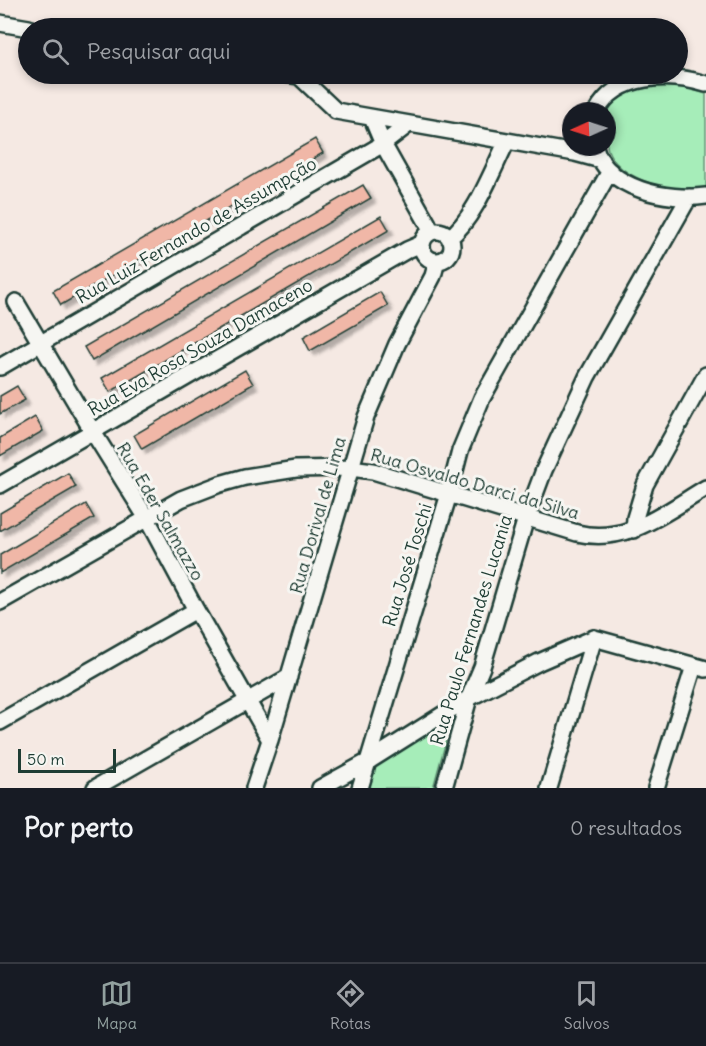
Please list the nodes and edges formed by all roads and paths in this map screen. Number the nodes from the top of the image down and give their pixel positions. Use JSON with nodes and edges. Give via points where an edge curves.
{"nodes":[{"id":1,"x":0,"y":23,"type":"edge"},
{"id":2,"x":18,"y":26,"type":"edge"},
{"id":3,"x":303,"y":84,"type":"edge"},
{"id":4,"x":627,"y":84,"type":"edge"},
{"id":5,"x":602,"y":102,"type":"edge"},
{"id":6,"x":372,"y":118,"type":"junction"},
{"id":7,"x":410,"y":124,"type":"junction"},
{"id":8,"x":507,"y":141,"type":"junction"},
{"id":9,"x":383,"y":144,"type":"junction"},
{"id":10,"x":602,"y":159,"type":"edge"},
{"id":11,"x":706,"y":195,"type":"edge"},
{"id":12,"x":689,"y":197,"type":"junction"},
{"id":13,"x":426,"y":238,"type":"junction"},
{"id":14,"x":449,"y":238,"type":"junction"},
{"id":15,"x":437,"y":261,"type":"junction"},
{"id":16,"x":16,"y":302,"type":"dead end"},
{"id":17,"x":40,"y":343,"type":"junction"},
{"id":18,"x":0,"y":367,"type":"edge"},
{"id":19,"x":706,"y":375,"type":"edge"},
{"id":20,"x":93,"y":432,"type":"junction"},
{"id":21,"x":351,"y":468,"type":"junction"},
{"id":22,"x":0,"y":485,"type":"edge"},
{"id":23,"x":706,"y":488,"type":"edge"},
{"id":24,"x":449,"y":494,"type":"junction"},
{"id":25,"x":146,"y":517,"type":"junction"},
{"id":26,"x":526,"y":518,"type":"junction"},
{"id":27,"x":634,"y":530,"type":"junction"},
{"id":28,"x":0,"y":602,"type":"edge"},
{"id":29,"x":196,"y":610,"type":"junction"},
{"id":30,"x":594,"y":638,"type":"junction"},
{"id":31,"x":700,"y":668,"type":"edge"},
{"id":32,"x":289,"y":677,"type":"junction"},
{"id":33,"x":469,"y":698,"type":"junction"},
{"id":34,"x":248,"y":700,"type":"junction"},
{"id":35,"x":0,"y":722,"type":"edge"},
{"id":36,"x":270,"y":740,"type":"junction"},
{"id":37,"x":369,"y":761,"type":"junction"},
{"id":38,"x":327,"y":787,"type":"edge"},
{"id":39,"x":95,"y":788,"type":"edge"},
{"id":40,"x":254,"y":788,"type":"edge"},
{"id":41,"x":360,"y":788,"type":"edge"},
{"id":42,"x":444,"y":788,"type":"edge"},
{"id":43,"x":549,"y":788,"type":"edge"},
{"id":44,"x":656,"y":788,"type":"edge"}],
"edges":[{"from":1,"to":2,"type":"street"},
{"from":3,"to":6,"type":"street","via":[[336,111]]},
{"from":4,"to":5,"type":"street"},
{"from":6,"to":7,"type":"street"},
{"from":6,"to":9,"type":"street"},
{"from":7,"to":8,"type":"street"},
{"from":7,"to":9,"type":"street","name":"Rua Luiz Fernando de Assumpção"},
{"from":8,"to":10,"type":"street"},
{"from":8,"to":14,"type":"street","via":[[468,218]]},
{"from":9,"to":13,"type":"street","via":[[429,224]]},
{"from":9,"to":17,"type":"street","name":"Rua Luiz Fernando de Assumpção"},
{"from":10,"to":12,"type":"street","via":[[621,179],[647,191]]},
{"from":10,"to":24,"type":"street","name":"Rua José Toschi","via":[[482,398],[460,451]]},
{"from":11,"to":12,"type":"street"},
{"from":12,"to":26,"type":"street","name":"Rua Paulo Fernandes Lucania","via":[[587,377]]},
{"from":13,"to":14,"type":"street","via":[[441,231]]},
{"from":13,"to":15,"type":"street","via":[[422,249],[428,258]]},
{"from":13,"to":20,"type":"street","name":"Rua Eva Rosa Souza Damaceno"},
{"from":14,"to":15,"type":"street","via":[[450,253]]},
{"from":15,"to":21,"type":"street","name":"Rua Dorival de Lima","via":[[369,409]]},
{"from":16,"to":17,"type":"street","name":"Rua Eder Salmazzo"},
{"from":17,"to":18,"type":"street","name":"Rua Luiz Fernando de Assumpção"},
{"from":17,"to":20,"type":"street","name":"Rua Eder Salmazzo"},
{"from":19,"to":27,"type":"street","via":[[645,485]]},
{"from":20,"to":22,"type":"street","name":"Rua Eva Rosa Souza Damaceno"},
{"from":20,"to":25,"type":"street","name":"Rua Eder Salmazzo"},
{"from":21,"to":24,"type":"street","name":"Rua Osvaldo Darci da Silva"},
{"from":21,"to":25,"type":"street","name":"Rua Osvaldo Darci da Silva","via":[[296,469],[245,477],[200,491]]},
{"from":21,"to":32,"type":"street","name":"Rua Dorival de Lima"},
{"from":23,"to":27,"type":"street","name":"Rua Osvaldo Darci da Silva"},
{"from":24,"to":26,"type":"street","name":"Rua Osvaldo Darci da Silva"},
{"from":24,"to":37,"type":"street","name":"Rua José Toschi"},
{"from":25,"to":28,"type":"street","name":"Rua Osvaldo Darci da Silva"},
{"from":25,"to":29,"type":"street","name":"Rua Eder Salmazzo"},
{"from":26,"to":27,"type":"street","name":"Rua Osvaldo Darci da Silva","via":[[587,536]]},
{"from":26,"to":33,"type":"street","name":"Rua Paulo Fernandes Lucania","via":[[482,667]]},
{"from":29,"to":34,"type":"street","name":"Rua Eder Salmazzo"},
{"from":29,"to":35,"type":"street"},
{"from":30,"to":31,"type":"street"},
{"from":30,"to":33,"type":"street"},
{"from":30,"to":43,"type":"street"},
{"from":31,"to":44,"type":"street"},
{"from":32,"to":34,"type":"street"},
{"from":32,"to":36,"type":"street","name":"Rua Dorival de Lima"},
{"from":33,"to":37,"type":"street"},
{"from":33,"to":42,"type":"street","name":"Rua Paulo Fernandes Lucania"},
{"from":34,"to":36,"type":"street","name":"Rua Eder Salmazzo"},
{"from":34,"to":39,"type":"street"},
{"from":36,"to":40,"type":"street","name":"Rua Dorival de Lima"},
{"from":37,"to":38,"type":"street"},
{"from":37,"to":41,"type":"street","name":"Rua José Toschi"}]}
